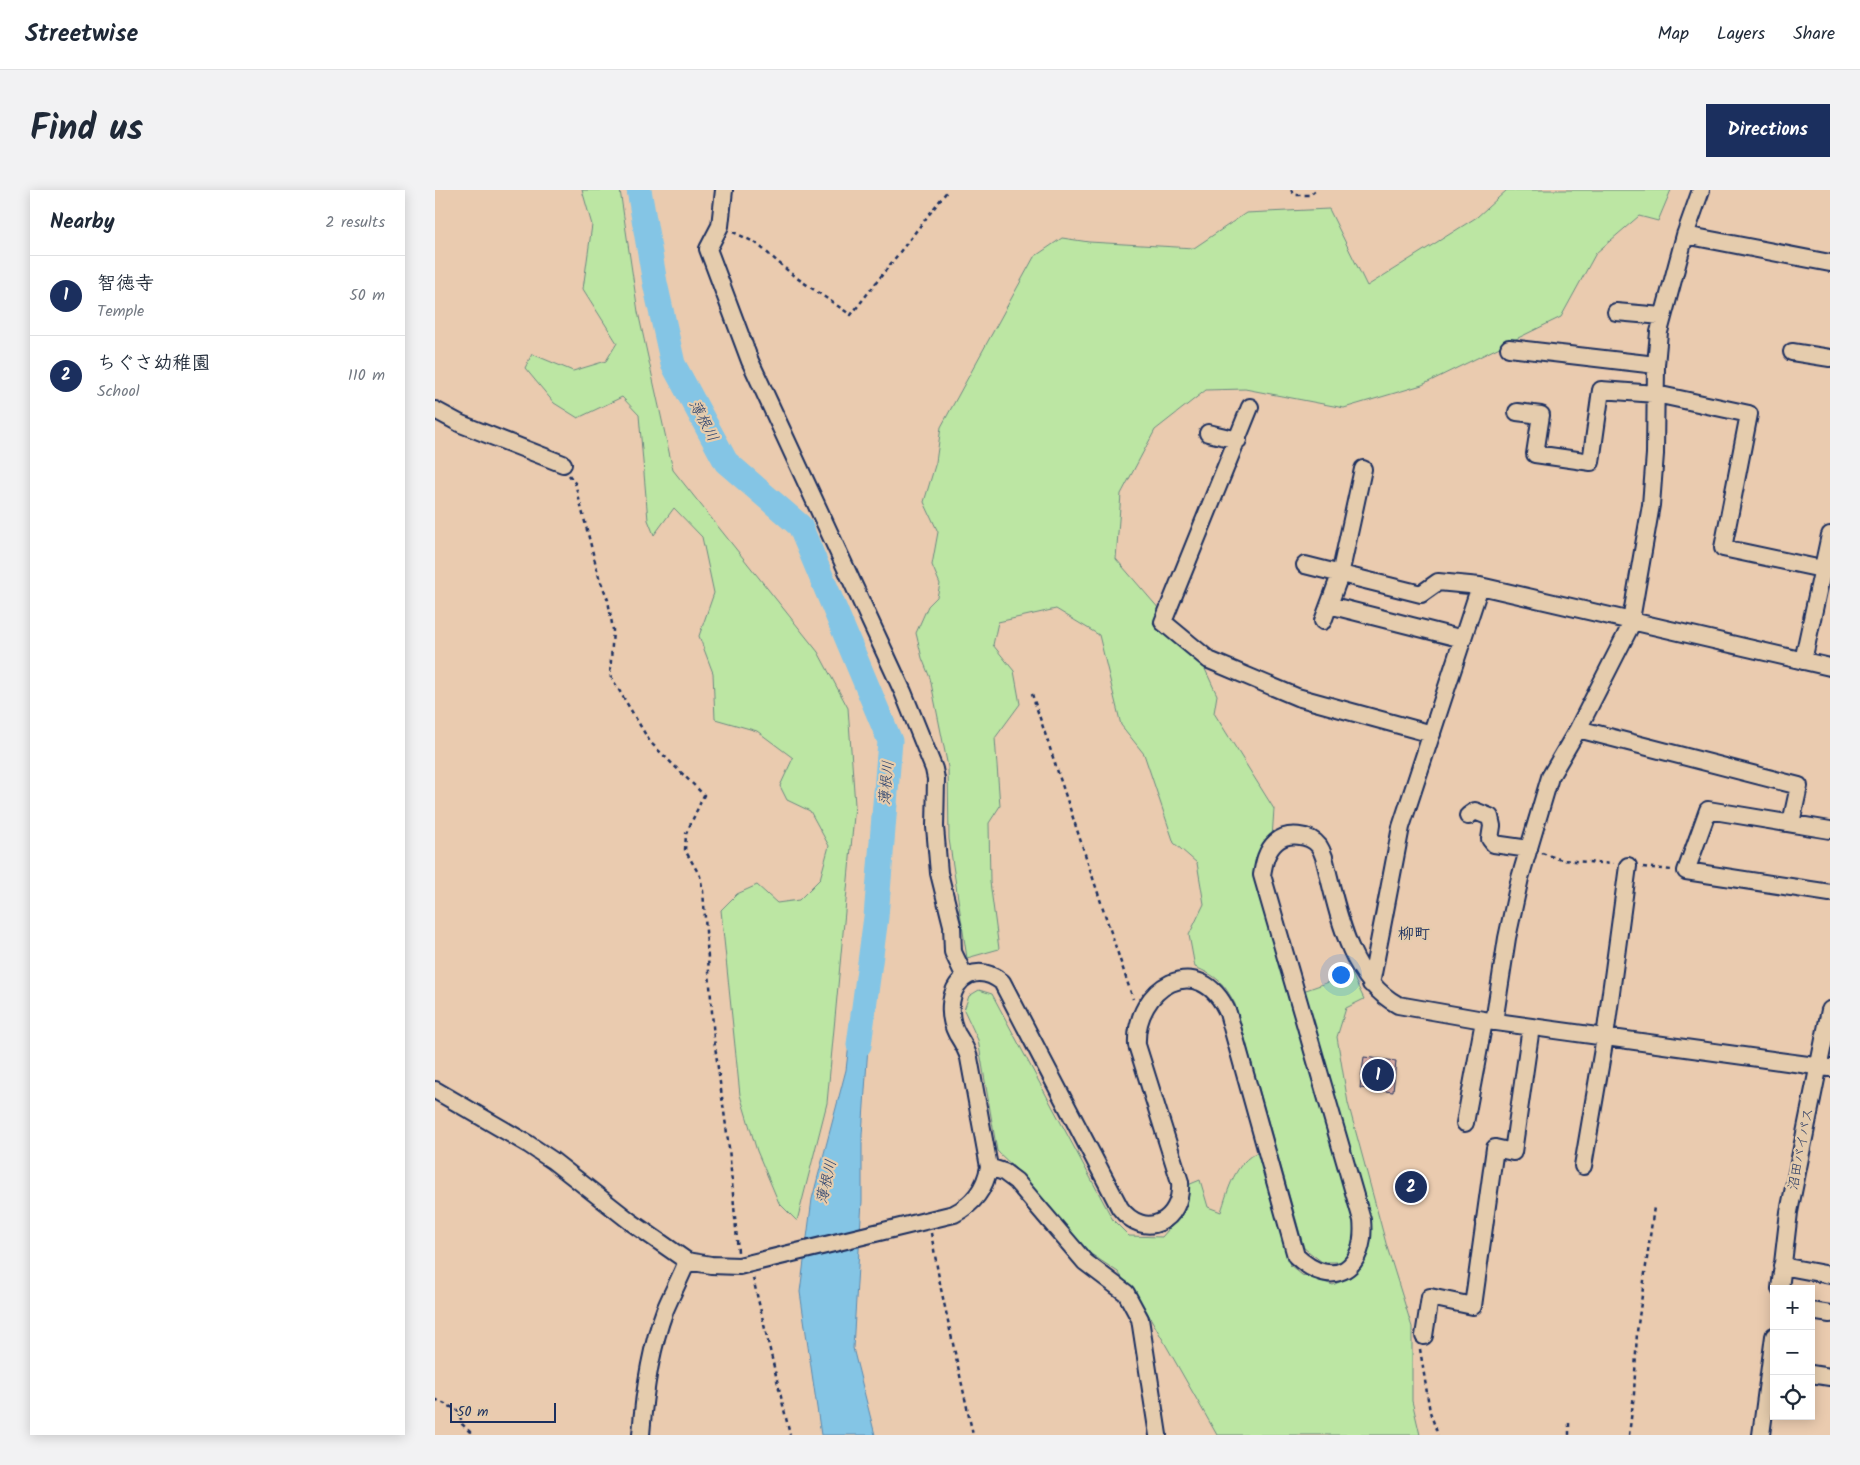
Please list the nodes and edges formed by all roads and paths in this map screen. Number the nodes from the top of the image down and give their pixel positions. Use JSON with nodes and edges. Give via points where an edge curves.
{"nodes":[{"id":1,"x":724,"y":190,"type":"edge"},
{"id":2,"x":948,"y":190,"type":"edge"},
{"id":3,"x":1291,"y":190,"type":"edge"},
{"id":4,"x":1316,"y":190,"type":"edge"},
{"id":5,"x":1701,"y":190,"type":"edge"},
{"id":6,"x":720,"y":226,"type":"junction"},
{"id":7,"x":1685,"y":235,"type":"junction"},
{"id":8,"x":1830,"y":263,"type":"edge"},
{"id":9,"x":1616,"y":312,"type":"dead end"},
{"id":10,"x":1662,"y":316,"type":"junction"},
{"id":11,"x":1509,"y":348,"type":"dead end"},
{"id":12,"x":1792,"y":352,"type":"dead end"},
{"id":13,"x":1830,"y":358,"type":"edge"},
{"id":14,"x":1656,"y":365,"type":"junction"},
{"id":15,"x":1656,"y":394,"type":"junction"},
{"id":16,"x":1250,"y":407,"type":"dead end"},
{"id":17,"x":435,"y":410,"type":"edge"},
{"id":18,"x":1517,"y":412,"type":"dead end"},
{"id":19,"x":1208,"y":433,"type":"dead end"},
{"id":20,"x":1238,"y":440,"type":"junction"},
{"id":21,"x":563,"y":464,"type":"joint"},
{"id":22,"x":1363,"y":469,"type":"dead end"},
{"id":23,"x":1830,"y":535,"type":"edge"},
{"id":24,"x":1305,"y":565,"type":"dead end"},
{"id":25,"x":1822,"y":569,"type":"junction"},
{"id":26,"x":1340,"y":575,"type":"junction"},
{"id":27,"x":1480,"y":586,"type":"junction"},
{"id":28,"x":1329,"y":605,"type":"junction"},
{"id":29,"x":1323,"y":621,"type":"dead end"},
{"id":30,"x":1633,"y":621,"type":"junction"},
{"id":31,"x":1463,"y":639,"type":"junction"},
{"id":32,"x":1803,"y":661,"type":"junction"},
{"id":33,"x":1830,"y":667,"type":"edge"},
{"id":34,"x":1032,"y":694,"type":"dead end"},
{"id":35,"x":1578,"y":729,"type":"junction"},
{"id":36,"x":1432,"y":734,"type":"junction"},
{"id":37,"x":1468,"y":816,"type":"dead end"},
{"id":38,"x":1791,"y":823,"type":"junction"},
{"id":39,"x":1830,"y":830,"type":"edge"},
{"id":40,"x":1529,"y":849,"type":"junction"},
{"id":41,"x":1628,"y":866,"type":"junction"},
{"id":42,"x":1686,"y":871,"type":"junction"},
{"id":43,"x":1830,"y":892,"type":"edge"},
{"id":44,"x":965,"y":977,"type":"junction"},
{"id":45,"x":1371,"y":984,"type":"junction"},
{"id":46,"x":1830,"y":1010,"type":"edge"},
{"id":47,"x":1142,"y":1012,"type":"junction"},
{"id":48,"x":1489,"y":1021,"type":"junction"},
{"id":49,"x":1531,"y":1027,"type":"junction"},
{"id":50,"x":1605,"y":1037,"type":"junction"},
{"id":51,"x":1824,"y":1067,"type":"edge"},
{"id":52,"x":435,"y":1090,"type":"edge"},
{"id":53,"x":1465,"y":1123,"type":"dead end"},
{"id":54,"x":1583,"y":1166,"type":"dead end"},
{"id":55,"x":989,"y":1167,"type":"junction"},
{"id":56,"x":1654,"y":1206,"type":"dead end"},
{"id":57,"x":929,"y":1220,"type":"junction"},
{"id":58,"x":687,"y":1261,"type":"junction"},
{"id":59,"x":739,"y":1266,"type":"junction"},
{"id":60,"x":1782,"y":1266,"type":"junction"},
{"id":61,"x":1830,"y":1275,"type":"edge"},
{"id":62,"x":1780,"y":1285,"type":"edge"},
{"id":63,"x":1815,"y":1312,"type":"edge"},
{"id":64,"x":1830,"y":1314,"type":"edge"},
{"id":65,"x":1424,"y":1336,"type":"joint"},
{"id":66,"x":1770,"y":1375,"type":"edge"},
{"id":67,"x":1815,"y":1375,"type":"edge"},
{"id":68,"x":1830,"y":1377,"type":"edge"},
{"id":69,"x":435,"y":1399,"type":"edge"},
{"id":70,"x":1569,"y":1420,"type":"dead end"},
{"id":71,"x":468,"y":1435,"type":"edge"},
{"id":72,"x":641,"y":1435,"type":"edge"},
{"id":73,"x":789,"y":1435,"type":"edge"},
{"id":74,"x":973,"y":1435,"type":"edge"},
{"id":75,"x":1159,"y":1435,"type":"edge"},
{"id":76,"x":1438,"y":1435,"type":"edge"},
{"id":77,"x":1569,"y":1435,"type":"edge"},
{"id":78,"x":1629,"y":1435,"type":"edge"},
{"id":79,"x":1762,"y":1435,"type":"edge"}],
"edges":[{"from":1,"to":6,"type":"street"},
{"from":2,"to":6,"type":"path","via":[[851,316],[794,276],[756,243]]},
{"from":3,"to":4,"type":"path","via":[[1295,195],[1310,196]]},
{"from":5,"to":7,"type":"street"},
{"from":6,"to":44,"type":"street","via":[[708,249],[750,362],[903,692],[935,769],[939,873],[952,925],[953,952]]},
{"from":7,"to":8,"type":"street"},
{"from":7,"to":10,"type":"street"},
{"from":9,"to":10,"type":"street"},
{"from":10,"to":14,"type":"street"},
{"from":11,"to":14,"type":"street"},
{"from":12,"to":13,"type":"street"},
{"from":14,"to":15,"type":"street"},
{"from":15,"to":18,"type":"street","via":[[1601,390],[1591,462],[1535,454],[1541,415]]},
{"from":15,"to":25,"type":"street","via":[[1749,414],[1723,548]]},
{"from":15,"to":30,"type":"street","via":[[1651,505]]},
{"from":16,"to":20,"type":"street"},
{"from":17,"to":21,"type":"street","via":[[461,424]]},
{"from":19,"to":20,"type":"street"},
{"from":20,"to":36,"type":"street","via":[[1163,622],[1209,660],[1297,697]]},
{"from":21,"to":59,"type":"path","via":[[575,483],[608,600],[613,630],[610,676],[650,742],[704,795],[686,834],[685,850],[700,876],[703,891],[714,1039],[729,1148]]},
{"from":22,"to":26,"type":"street"},
{"from":23,"to":25,"type":"street"},
{"from":24,"to":26,"type":"street"},
{"from":25,"to":32,"type":"street"},
{"from":26,"to":27,"type":"street","via":[[1421,594],[1437,582]]},
{"from":26,"to":28,"type":"street"},
{"from":27,"to":30,"type":"street"},
{"from":27,"to":31,"type":"street"},
{"from":28,"to":29,"type":"street"},
{"from":28,"to":31,"type":"street"},
{"from":30,"to":32,"type":"street"},
{"from":30,"to":35,"type":"street"},
{"from":31,"to":36,"type":"street"},
{"from":32,"to":33,"type":"street"},
{"from":34,"to":47,"type":"path","via":[[1135,1004]]},
{"from":35,"to":38,"type":"street","via":[[1799,786]]},
{"from":35,"to":40,"type":"street","via":[[1550,777]]},
{"from":36,"to":45,"type":"street","via":[[1401,827]]},
{"from":37,"to":40,"type":"street","via":[[1475,811],[1490,817],[1490,839],[1494,844]]},
{"from":38,"to":39,"type":"street"},
{"from":38,"to":42,"type":"street","via":[[1708,810]]},
{"from":40,"to":41,"type":"path","via":[[1562,860]]},
{"from":40,"to":48,"type":"street"},
{"from":41,"to":42,"type":"path"},
{"from":41,"to":50,"type":"street"},
{"from":42,"to":43,"type":"street"},
{"from":44,"to":47,"type":"street","via":[[980,972],[1002,982],[1120,1208],[1127,1217],[1151,1225],[1170,1215],[1181,1193],[1137,1045]]},
{"from":44,"to":55,"type":"street","via":[[953,993],[951,1014],[966,1049]]},
{"from":45,"to":47,"type":"street","via":[[1355,959],[1343,930],[1319,846],[1310,839],[1285,836],[1268,852],[1262,875],[1362,1220],[1363,1235],[1354,1263],[1333,1274],[1307,1266],[1297,1256],[1222,1000],[1205,983],[1193,979],[1179,980],[1166,985]]},
{"from":45,"to":48,"type":"street","via":[[1398,1005]]},
{"from":46,"to":51,"type":"street","name":"沼田バイパス"},
{"from":48,"to":49,"type":"street"},
{"from":48,"to":53,"type":"street"},
{"from":49,"to":50,"type":"street"},
{"from":49,"to":65,"type":"street","via":[[1513,1152],[1495,1148],[1473,1306],[1430,1297]]},
{"from":50,"to":51,"type":"street"},
{"from":50,"to":54,"type":"street"},
{"from":51,"to":60,"type":"street","name":"沼田バイパス","via":[[1789,1212]]},
{"from":52,"to":58,"type":"street","via":[[544,1154]]},
{"from":55,"to":57,"type":"street","via":[[981,1192],[964,1209]]},
{"from":55,"to":75,"type":"street","via":[[1016,1181],[1085,1262],[1126,1292],[1140,1319]]},
{"from":56,"to":78,"type":"path","via":[[1637,1332]]},
{"from":57,"to":59,"type":"street"},
{"from":57,"to":74,"type":"path"},
{"from":58,"to":59,"type":"street"},
{"from":58,"to":72,"type":"street","via":[[665,1311],[651,1361],[643,1398]]},
{"from":59,"to":73,"type":"path","via":[[753,1276]]},
{"from":60,"to":61,"type":"street"},
{"from":60,"to":62,"type":"street","name":"沼田バイパス"},
{"from":63,"to":64,"type":"street"},
{"from":65,"to":76,"type":"path","via":[[1420,1350],[1430,1412]]},
{"from":66,"to":79,"type":"street"},
{"from":67,"to":68,"type":"street"},
{"from":69,"to":71,"type":"path","via":[[459,1411],[462,1424],[470,1432]]},
{"from":70,"to":77,"type":"path"}]}
